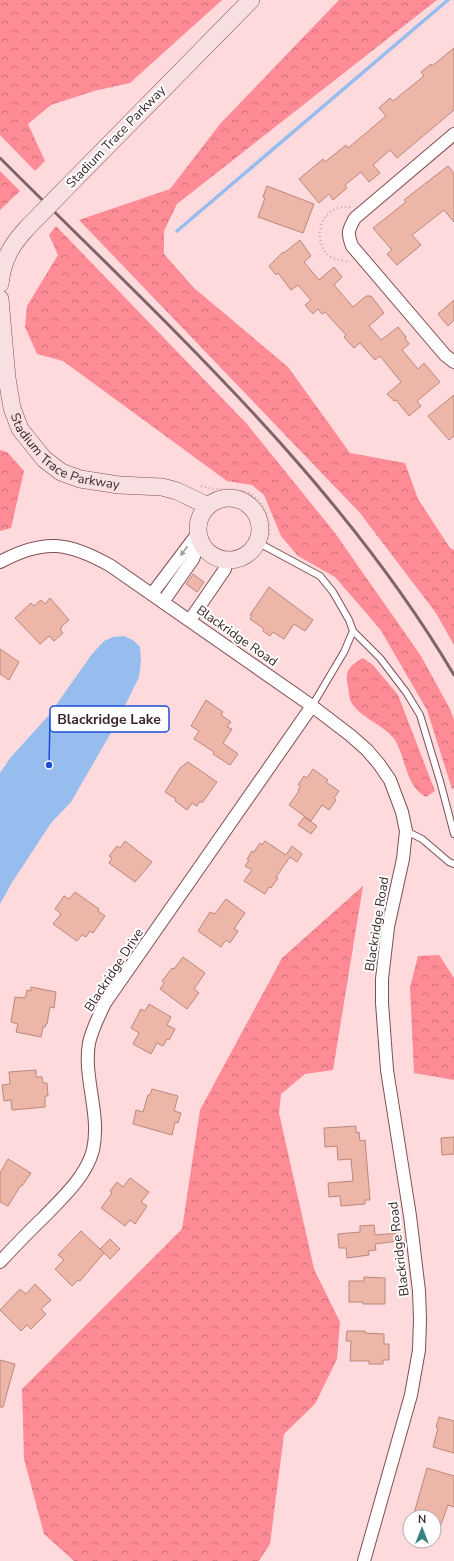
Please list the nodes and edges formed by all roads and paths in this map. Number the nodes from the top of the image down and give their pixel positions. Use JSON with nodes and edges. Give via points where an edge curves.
{"nodes":[{"id":1,"x":251,"y":0,"type":"edge"},
{"id":2,"x":454,"y":134,"type":"edge"},
{"id":3,"x":356,"y":203,"type":"dead end"},
{"id":4,"x":351,"y":262,"type":"dead end"},
{"id":5,"x":0,"y":284,"type":"edge"},
{"id":6,"x":0,"y":299,"type":"edge"},
{"id":7,"x":454,"y":362,"type":"edge"},
{"id":8,"x":200,"y":485,"type":"dead end"},
{"id":9,"x":208,"y":506,"type":"junction"},
{"id":10,"x":199,"y":537,"type":"junction"},
{"id":11,"x":261,"y":544,"type":"junction"},
{"id":12,"x":226,"y":560,"type":"junction"},
{"id":13,"x":0,"y":562,"type":"edge"},
{"id":14,"x":152,"y":594,"type":"junction"},
{"id":15,"x":163,"y":602,"type":"junction"},
{"id":16,"x":190,"y":620,"type":"junction"},
{"id":17,"x":353,"y":631,"type":"junction"},
{"id":18,"x":312,"y":706,"type":"junction"},
{"id":19,"x":406,"y":831,"type":"junction"},
{"id":20,"x":454,"y":834,"type":"edge"},
{"id":21,"x":454,"y":864,"type":"edge"},
{"id":22,"x":0,"y":1262,"type":"edge"},
{"id":23,"x":364,"y":1561,"type":"edge"}],
"edges":[{"from":1,"to":5,"type":"street","name":"Stadium Trace Parkway","bridge":true,"via":[[7,250]]},
{"from":2,"to":7,"type":"street","via":[[355,218],[349,227],[348,236],[352,246],[444,355]]},
{"from":3,"to":4,"type":"path","via":[[327,214],[319,236],[328,255]]},
{"from":6,"to":9,"type":"street","name":"Stadium Trace Parkway","via":[[12,408],[20,429],[44,459],[61,472],[80,479],[162,487],[177,491]]},
{"from":8,"to":11,"type":"path","via":[[215,490],[231,488],[250,493],[267,515],[269,524],[269,534]]},
{"from":9,"to":10,"type":"street","via":[[200,518]]},
{"from":9,"to":11,"type":"street","via":[[229,498],[244,502],[255,512],[258,519]]},
{"from":10,"to":12,"type":"street","via":[[211,554]]},
{"from":10,"to":14,"type":"street","one_way":true},
{"from":10,"to":15,"type":"street","via":[[193,559]]},
{"from":11,"to":12,"type":"street","via":[[239,558]]},
{"from":11,"to":17,"type":"lane","via":[[320,576],[333,592]]},
{"from":12,"to":16,"type":"street","via":[[225,569]]},
{"from":13,"to":14,"type":"street","name":"Blackridge Road","via":[[31,548],[72,548],[111,566]]},
{"from":14,"to":15,"type":"street","name":"Blackridge Road"},
{"from":15,"to":16,"type":"street","name":"Blackridge Road"},
{"from":16,"to":18,"type":"street","name":"Blackridge Road"},
{"from":17,"to":18,"type":"lane","via":[[344,652]]},
{"from":17,"to":20,"type":"lane","via":[[380,658],[420,715]]},
{"from":18,"to":19,"type":"street","name":"Blackridge Road","via":[[350,735],[379,764],[397,796]]},
{"from":18,"to":22,"type":"street","name":"Blackridge Drive","via":[[105,1003],[89,1044],[88,1065],[95,1131],[93,1150],[80,1178]]},
{"from":19,"to":21,"type":"lane","via":[[422,839]]},
{"from":19,"to":23,"type":"street","name":"Blackridge Road","via":[[388,927],[382,1003],[387,1070],[419,1291],[419,1350],[412,1395]]}]}
